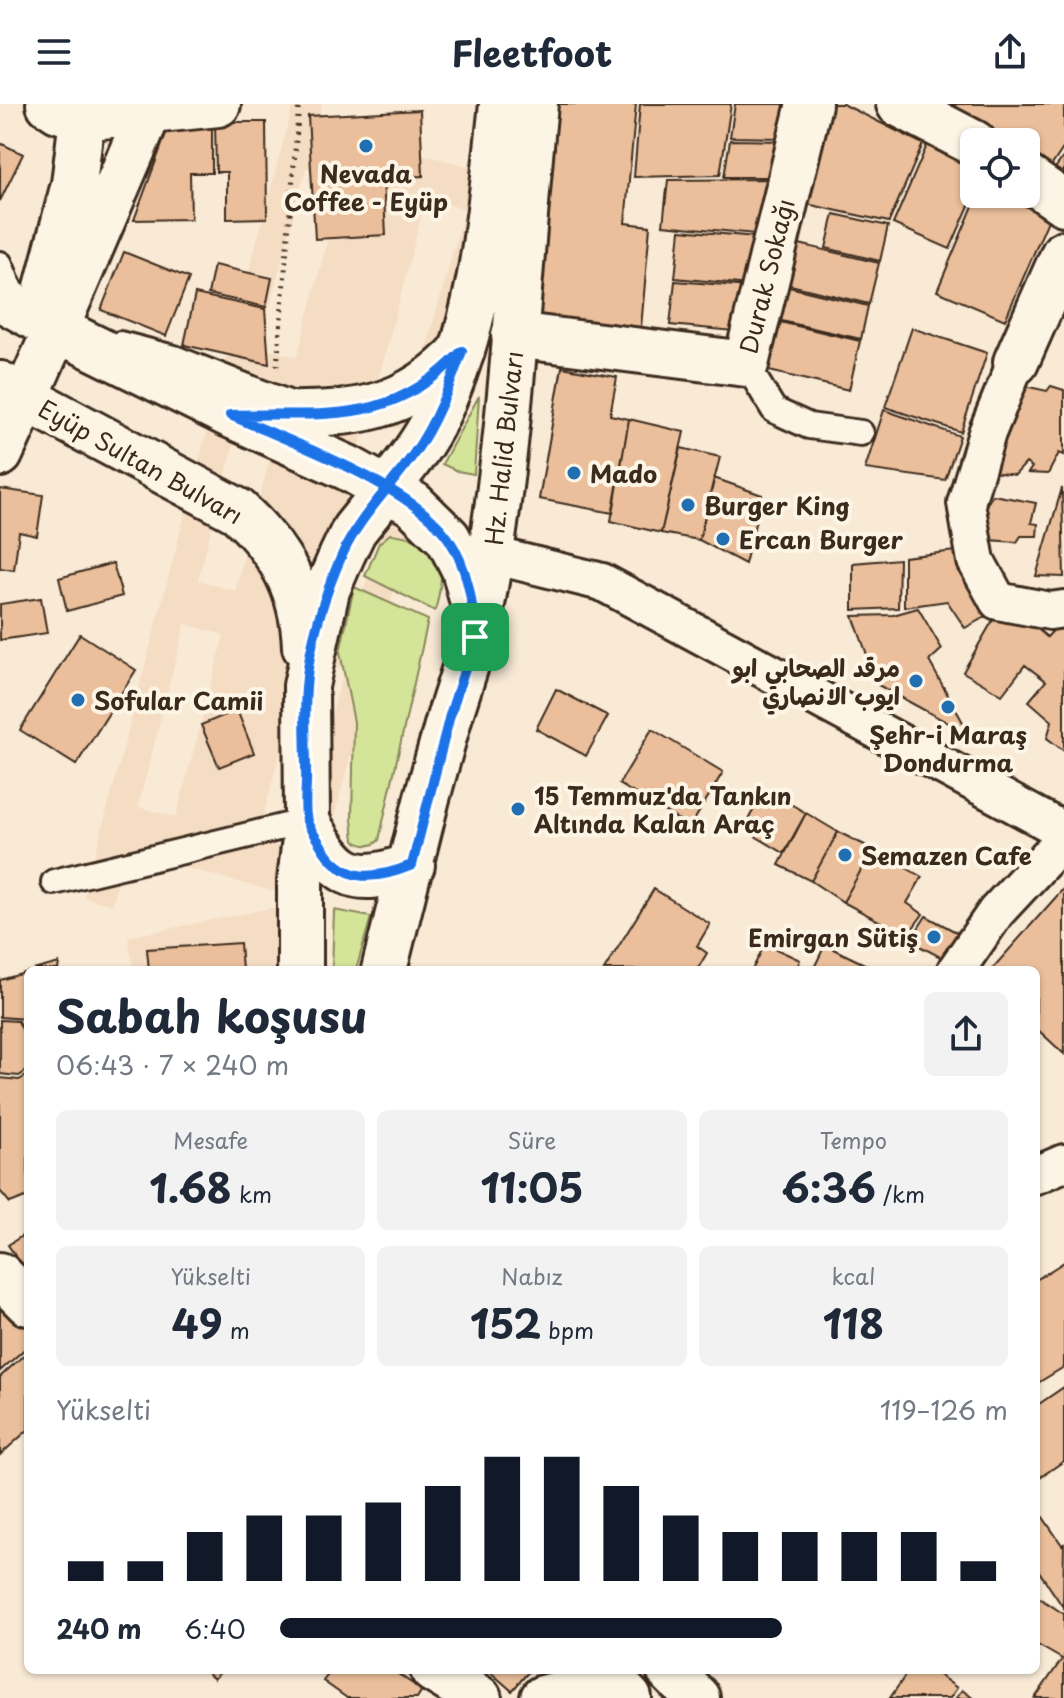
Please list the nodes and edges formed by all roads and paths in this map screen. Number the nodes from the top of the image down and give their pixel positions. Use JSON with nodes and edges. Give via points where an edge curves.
{"nodes":[{"id":1,"x":218,"y":104,"type":"edge"},
{"id":2,"x":299,"y":104,"type":"edge"},
{"id":3,"x":502,"y":104,"type":"edge"},
{"id":4,"x":535,"y":104,"type":"edge"},
{"id":5,"x":809,"y":104,"type":"edge"},
{"id":6,"x":899,"y":104,"type":"edge"},
{"id":7,"x":65,"y":111,"type":"edge"},
{"id":8,"x":149,"y":112,"type":"junction"},
{"id":9,"x":960,"y":136,"type":"edge"},
{"id":10,"x":1040,"y":187,"type":"edge"},
{"id":11,"x":1064,"y":203,"type":"edge"},
{"id":12,"x":1064,"y":253,"type":"edge"},
{"id":13,"x":0,"y":264,"type":"edge"},
{"id":14,"x":9,"y":302,"type":"edge"},
{"id":15,"x":514,"y":335,"type":"junction"},
{"id":16,"x":72,"y":337,"type":"junction"},
{"id":17,"x":462,"y":351,"type":"junction"},
{"id":18,"x":1016,"y":362,"type":"joint"},
{"id":19,"x":746,"y":364,"type":"junction"},
{"id":20,"x":13,"y":391,"type":"edge"},
{"id":21,"x":274,"y":397,"type":"junction"},
{"id":22,"x":230,"y":415,"type":"junction"},
{"id":23,"x":321,"y":415,"type":"junction"},
{"id":24,"x":861,"y":433,"type":"dead end"},
{"id":25,"x":0,"y":454,"type":"edge"},
{"id":26,"x":387,"y":489,"type":"junction"},
{"id":27,"x":492,"y":555,"type":"junction"},
{"id":28,"x":1064,"y":609,"type":"edge"},
{"id":29,"x":475,"y":637,"type":"junction"},
{"id":30,"x":306,"y":686,"type":"junction"},
{"id":31,"x":307,"y":821,"type":"junction"},
{"id":32,"x":1064,"y":831,"type":"edge"},
{"id":33,"x":1064,"y":839,"type":"edge"},
{"id":34,"x":412,"y":865,"type":"junction"},
{"id":35,"x":54,"y":882,"type":"dead end"},
{"id":36,"x":300,"y":966,"type":"edge"},
{"id":37,"x":385,"y":966,"type":"edge"},
{"id":38,"x":959,"y":966,"type":"edge"},
{"id":39,"x":1064,"y":1163,"type":"edge"},
{"id":40,"x":1040,"y":1173,"type":"edge"},
{"id":41,"x":0,"y":1275,"type":"edge"},
{"id":42,"x":24,"y":1299,"type":"edge"},
{"id":43,"x":440,"y":1674,"type":"edge"},
{"id":44,"x":673,"y":1674,"type":"edge"},
{"id":45,"x":616,"y":1684,"type":"edge"},
{"id":46,"x":479,"y":1698,"type":"edge"},
{"id":47,"x":543,"y":1698,"type":"edge"},
{"id":48,"x":697,"y":1698,"type":"edge"}],
"edges":[{"from":1,"to":8,"type":"main road"},
{"from":2,"to":21,"type":"path"},
{"from":3,"to":17,"type":"main road","name":"Hz. Halid Bulvarı","via":[[481,276]]},
{"from":4,"to":15,"type":"main road","name":"Hz. Halid Bulvarı"},
{"from":5,"to":19,"type":"main road","name":"Durak Sokağı"},
{"from":6,"to":9,"type":"main road"},
{"from":7,"to":8,"type":"main road"},
{"from":7,"to":16,"type":"main road","via":[[74,184],[45,295]]},
{"from":8,"to":16,"type":"main road"},
{"from":10,"to":11,"type":"main road"},
{"from":12,"to":18,"type":"main road"},
{"from":13,"to":14,"type":"lane"},
{"from":14,"to":16,"type":"main road"},
{"from":15,"to":19,"type":"main road","name":"Durak Sokağı"},
{"from":15,"to":27,"type":"main road","name":"Hz. Halid Bulvarı"},
{"from":16,"to":20,"type":"main road"},
{"from":16,"to":21,"type":"lane","via":[[174,358]]},
{"from":16,"to":22,"type":"main road"},
{"from":17,"to":23,"type":"main road","via":[[422,387],[392,401]]},
{"from":17,"to":26,"type":"main road","name":"Hz. Halid Bulvarı","via":[[427,435]]},
{"from":18,"to":28,"type":"street","via":[[966,503],[976,561],[998,601]]},
{"from":19,"to":24,"type":"lane","via":[[774,410],[809,426]]},
{"from":20,"to":25,"type":"main road"},
{"from":20,"to":30,"type":"main road","name":"Eyüp Sultan Bulvarı","via":[[238,511],[259,530],[281,558],[297,593],[305,634]]},
{"from":21,"to":23,"type":"lane"},
{"from":22,"to":23,"type":"main road"},
{"from":22,"to":26,"type":"main road"},
{"from":26,"to":29,"type":"main road","via":[[413,504],[448,538],[464,569]]},
{"from":26,"to":30,"type":"main road","name":"Hz. Halid Bulvarı","via":[[354,530],[327,590]]},
{"from":27,"to":29,"type":"main road","name":"Hz. Halid Bulvarı"},
{"from":27,"to":32,"type":"street","via":[[602,582]]},
{"from":29,"to":34,"type":"main road","name":"Hz. Halid Bulvarı"},
{"from":30,"to":31,"type":"main road","name":"Hz. Halid Bulvarı"},
{"from":31,"to":34,"type":"main road","via":[[332,862],[344,870],[371,878]]},
{"from":31,"to":35,"type":"lane"},
{"from":31,"to":36,"type":"main road","name":"Hz. Halid Bulvarı","via":[[300,881]]},
{"from":33,"to":38,"type":"street","via":[[996,912]]},
{"from":34,"to":37,"type":"main road","name":"Hz. Halid Bulvarı"},
{"from":39,"to":40,"type":"street"},
{"from":41,"to":42,"type":"main road"},
{"from":43,"to":46,"type":"main road"},
{"from":44,"to":48,"type":"main road"},
{"from":45,"to":47,"type":"main road"}]}
